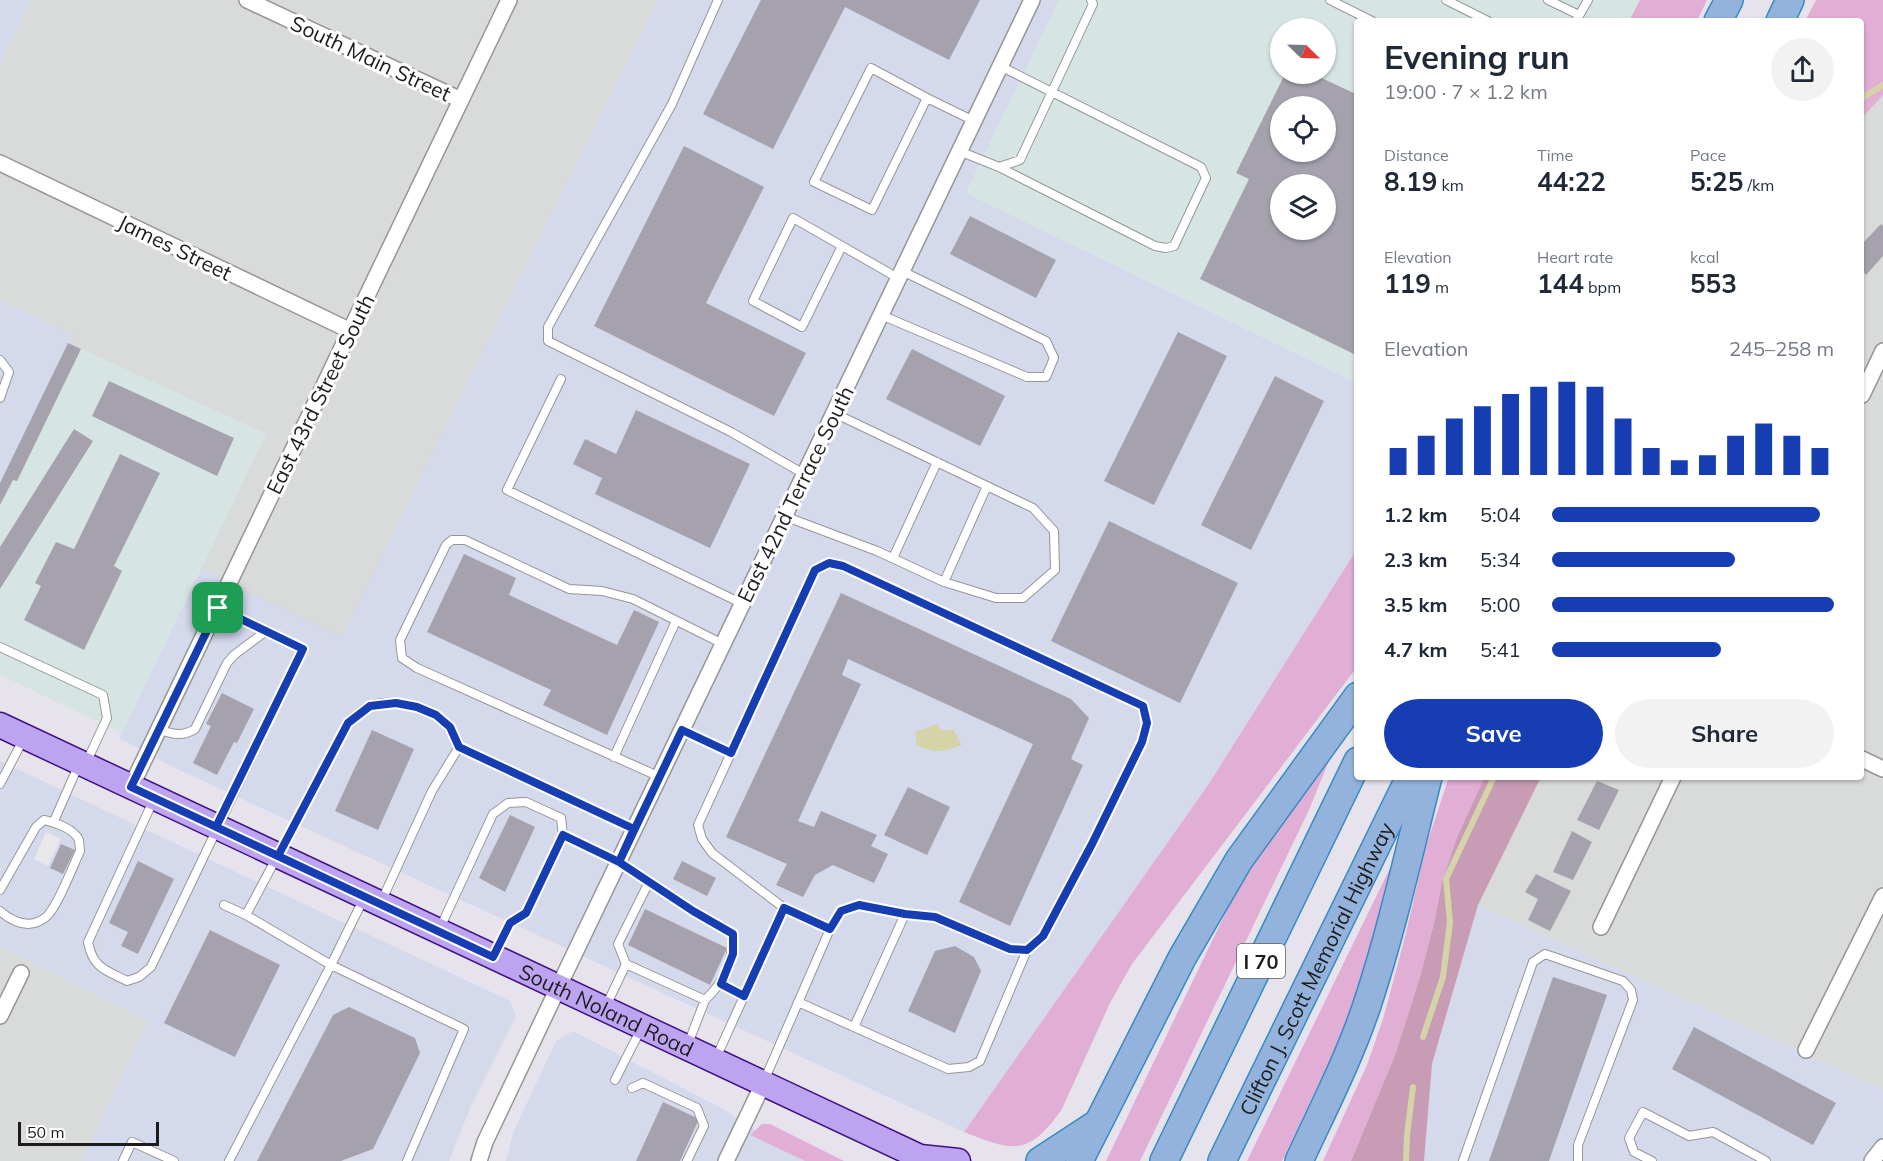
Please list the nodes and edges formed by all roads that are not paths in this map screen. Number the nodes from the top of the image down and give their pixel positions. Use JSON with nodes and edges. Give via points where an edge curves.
{"nodes":[{"id":1,"x":247,"y":0,"type":"edge"},
{"id":2,"x":509,"y":0,"type":"edge"},
{"id":3,"x":718,"y":0,"type":"edge"},
{"id":4,"x":1032,"y":0,"type":"edge"},
{"id":5,"x":1092,"y":0,"type":"edge"},
{"id":6,"x":1330,"y":0,"type":"edge"},
{"id":7,"x":1446,"y":0,"type":"edge"},
{"id":8,"x":1548,"y":0,"type":"edge"},
{"id":9,"x":1588,"y":0,"type":"edge"},
{"id":10,"x":1729,"y":0,"type":"edge"},
{"id":11,"x":1790,"y":0,"type":"edge"},
{"id":12,"x":1366,"y":18,"type":"edge"},
{"id":13,"x":1482,"y":18,"type":"edge"},
{"id":14,"x":1578,"y":18,"type":"edge"},
{"id":15,"x":1720,"y":18,"type":"edge"},
{"id":16,"x":1781,"y":18,"type":"edge"},
{"id":17,"x":1000,"y":66,"type":"junction"},
{"id":18,"x":1052,"y":92,"type":"junction"},
{"id":19,"x":927,"y":98,"type":"junction"},
{"id":20,"x":461,"y":100,"type":"junction"},
{"id":21,"x":974,"y":121,"type":"junction"},
{"id":22,"x":959,"y":151,"type":"junction"},
{"id":23,"x":0,"y":163,"type":"edge"},
{"id":24,"x":999,"y":167,"type":"junction"},
{"id":25,"x":842,"y":246,"type":"junction"},
{"id":26,"x":900,"y":275,"type":"junction"},
{"id":27,"x":881,"y":315,"type":"junction"},
{"id":28,"x":351,"y":331,"type":"junction"},
{"id":29,"x":1883,"y":351,"type":"edge"},
{"id":30,"x":0,"y":360,"type":"edge"},
{"id":31,"x":561,"y":379,"type":"dead end"},
{"id":32,"x":1864,"y":391,"type":"edge"},
{"id":33,"x":0,"y":398,"type":"edge"},
{"id":34,"x":834,"y":413,"type":"junction"},
{"id":35,"x":937,"y":462,"type":"junction"},
{"id":36,"x":804,"y":474,"type":"junction"},
{"id":37,"x":987,"y":486,"type":"junction"},
{"id":38,"x":784,"y":516,"type":"junction"},
{"id":39,"x":893,"y":558,"type":"junction"},
{"id":40,"x":944,"y":582,"type":"junction"},
{"id":41,"x":742,"y":604,"type":"junction"},
{"id":42,"x":218,"y":608,"type":"junction"},
{"id":43,"x":676,"y":621,"type":"junction"},
{"id":44,"x":266,"y":631,"type":"junction"},
{"id":45,"x":723,"y":644,"type":"junction"},
{"id":46,"x":0,"y":647,"type":"edge"},
{"id":47,"x":1354,"y":702,"type":"edge"},
{"id":48,"x":0,"y":725,"type":"edge"},
{"id":49,"x":159,"y":730,"type":"junction"},
{"id":50,"x":682,"y":730,"type":"junction"},
{"id":51,"x":25,"y":737,"type":"junction"},
{"id":52,"x":459,"y":747,"type":"junction"},
{"id":53,"x":731,"y":753,"type":"junction"},
{"id":54,"x":614,"y":757,"type":"junction"},
{"id":55,"x":1864,"y":760,"type":"edge"},
{"id":56,"x":82,"y":764,"type":"junction"},
{"id":57,"x":1354,"y":769,"type":"edge"},
{"id":58,"x":1883,"y":769,"type":"edge"},
{"id":59,"x":660,"y":777,"type":"junction"},
{"id":60,"x":1409,"y":780,"type":"edge"},
{"id":61,"x":1427,"y":780,"type":"edge"},
{"id":62,"x":1672,"y":780,"type":"edge"},
{"id":63,"x":0,"y":784,"type":"edge"},
{"id":64,"x":131,"y":787,"type":"junction"},
{"id":65,"x":155,"y":798,"type":"junction"},
{"id":66,"x":54,"y":821,"type":"junction"},
{"id":67,"x":216,"y":827,"type":"junction"},
{"id":68,"x":634,"y":829,"type":"junction"},
{"id":69,"x":563,"y":835,"type":"junction"},
{"id":70,"x":278,"y":856,"type":"junction"},
{"id":71,"x":619,"y":862,"type":"junction"},
{"id":72,"x":649,"y":882,"type":"junction"},
{"id":73,"x":0,"y":890,"type":"edge"},
{"id":74,"x":1883,"y":896,"type":"edge"},
{"id":75,"x":372,"y":900,"type":"junction"},
{"id":76,"x":224,"y":905,"type":"dead end"},
{"id":77,"x":784,"y":908,"type":"junction"},
{"id":78,"x":0,"y":911,"type":"edge"},
{"id":79,"x":905,"y":914,"type":"junction"},
{"id":80,"x":246,"y":915,"type":"junction"},
{"id":81,"x":1601,"y":927,"type":"dead end"},
{"id":82,"x":830,"y":929,"type":"junction"},
{"id":83,"x":439,"y":932,"type":"junction"},
{"id":84,"x":1027,"y":950,"type":"junction"},
{"id":85,"x":493,"y":957,"type":"junction"},
{"id":86,"x":626,"y":964,"type":"junction"},
{"id":87,"x":331,"y":965,"type":"junction"},
{"id":88,"x":21,"y":973,"type":"dead end"},
{"id":89,"x":721,"y":984,"type":"junction"},
{"id":90,"x":558,"y":988,"type":"junction"},
{"id":91,"x":744,"y":996,"type":"junction"},
{"id":92,"x":705,"y":1000,"type":"junction"},
{"id":93,"x":798,"y":1002,"type":"junction"},
{"id":94,"x":604,"y":1010,"type":"junction"},
{"id":95,"x":0,"y":1016,"type":"edge"},
{"id":96,"x":854,"y":1027,"type":"junction"},
{"id":97,"x":642,"y":1028,"type":"junction"},
{"id":98,"x":687,"y":1049,"type":"junction"},
{"id":99,"x":1806,"y":1050,"type":"dead end"},
{"id":100,"x":714,"y":1062,"type":"junction"},
{"id":101,"x":615,"y":1080,"type":"dead end"},
{"id":102,"x":763,"y":1084,"type":"junction"},
{"id":103,"x":632,"y":1088,"type":"dead end"},
{"id":104,"x":1096,"y":1124,"type":"junction"},
{"id":105,"x":1883,"y":1148,"type":"edge"},
{"id":106,"x":922,"y":1159,"type":"edge"},
{"id":107,"x":123,"y":1161,"type":"edge"},
{"id":108,"x":174,"y":1161,"type":"edge"},
{"id":109,"x":230,"y":1161,"type":"edge"},
{"id":110,"x":407,"y":1161,"type":"edge"},
{"id":111,"x":479,"y":1161,"type":"edge"},
{"id":112,"x":687,"y":1161,"type":"edge"},
{"id":113,"x":726,"y":1161,"type":"edge"},
{"id":114,"x":958,"y":1161,"type":"edge"},
{"id":115,"x":1040,"y":1161,"type":"edge"},
{"id":116,"x":1079,"y":1161,"type":"edge"},
{"id":117,"x":1164,"y":1161,"type":"edge"},
{"id":118,"x":1222,"y":1161,"type":"edge"},
{"id":119,"x":1299,"y":1161,"type":"edge"},
{"id":120,"x":1463,"y":1161,"type":"edge"},
{"id":121,"x":1578,"y":1161,"type":"edge"},
{"id":122,"x":1652,"y":1161,"type":"edge"},
{"id":123,"x":1766,"y":1161,"type":"edge"},
{"id":124,"x":1872,"y":1161,"type":"edge"}],
"edges":[{"from":1,"to":20,"type":"street","name":"South Main Street"},
{"from":2,"to":20,"type":"street","name":"East 43rd Street South"},
{"from":3,"to":36,"type":"lane","via":[[672,104],[549,327],[548,341],[731,432]]},
{"from":4,"to":17,"type":"street","name":"East 42nd Terrace South"},
{"from":5,"to":18,"type":"lane"},
{"from":6,"to":12,"type":"lane"},
{"from":7,"to":13,"type":"lane"},
{"from":8,"to":14,"type":"lane"},
{"from":9,"to":14,"type":"lane"},
{"from":10,"to":15,"type":"highway"},
{"from":11,"to":16,"type":"highway"},
{"from":17,"to":18,"type":"lane"},
{"from":17,"to":21,"type":"street","name":"East 42nd Terrace South"},
{"from":18,"to":24,"type":"lane","via":[[1020,160]]},
{"from":18,"to":24,"type":"lane","via":[[1201,167],[1206,178],[1174,246],[1155,246]]},
{"from":19,"to":19,"type":"lane","via":[[872,210],[814,182],[871,68]]},
{"from":19,"to":21,"type":"lane"},
{"from":20,"to":28,"type":"street","name":"East 43rd Street South"},
{"from":21,"to":22,"type":"street","name":"East 42nd Terrace South"},
{"from":22,"to":24,"type":"lane"},
{"from":22,"to":26,"type":"street","name":"East 42nd Terrace South"},
{"from":23,"to":28,"type":"street","name":"James Street"},
{"from":25,"to":25,"type":"lane","via":[[802,327],[753,301],[793,218]]},
{"from":25,"to":26,"type":"lane"},
{"from":26,"to":27,"type":"street","name":"East 42nd Terrace South"},
{"from":26,"to":27,"type":"lane","via":[[1046,341],[1054,358],[1046,377],[1027,377]]},
{"from":27,"to":34,"type":"street","name":"East 42nd Terrace South"},
{"from":28,"to":42,"type":"street","name":"East 43rd Street South"},
{"from":29,"to":32,"type":"street"},
{"from":30,"to":33,"type":"lane","via":[[9,372]]},
{"from":31,"to":41,"type":"lane","via":[[507,490]]},
{"from":34,"to":35,"type":"lane"},
{"from":34,"to":36,"type":"street","name":"East 42nd Terrace South"},
{"from":35,"to":37,"type":"lane"},
{"from":35,"to":39,"type":"lane"},
{"from":36,"to":38,"type":"street","name":"East 42nd Terrace South"},
{"from":37,"to":40,"type":"lane"},
{"from":37,"to":40,"type":"lane","via":[[1033,508],[1054,531],[1055,570],[1023,598],[996,598]]},
{"from":38,"to":39,"type":"lane"},
{"from":38,"to":41,"type":"street","name":"East 42nd Terrace South"},
{"from":39,"to":40,"type":"lane"},
{"from":41,"to":45,"type":"street","name":"East 42nd Terrace South"},
{"from":42,"to":44,"type":"lane"},
{"from":42,"to":49,"type":"street","name":"East 43rd Street South"},
{"from":43,"to":45,"type":"lane"},
{"from":43,"to":54,"type":"lane"},
{"from":43,"to":54,"type":"lane","via":[[633,600],[602,591],[569,589],[465,540],[452,540],[446,545],[400,640],[402,657],[417,668]]},
{"from":44,"to":49,"type":"lane","via":[[227,663],[195,729],[179,735]]},
{"from":44,"to":67,"type":"lane","via":[[303,649]]},
{"from":45,"to":50,"type":"street","name":"East 42nd Terrace South"},
{"from":46,"to":56,"type":"lane","via":[[103,695],[107,718]]},
{"from":47,"to":104,"type":"highway","via":[[1239,860],[1182,958]]},
{"from":48,"to":51,"type":"main road","name":"South Noland Road"},
{"from":49,"to":64,"type":"street","name":"East 43rd Street South"},
{"from":50,"to":53,"type":"lane"},
{"from":50,"to":59,"type":"street","name":"East 42nd Terrace South"},
{"from":51,"to":56,"type":"main road","name":"South Noland Road"},
{"from":51,"to":63,"type":"lane"},
{"from":52,"to":68,"type":"lane"},
{"from":52,"to":70,"type":"lane","via":[[450,727],[436,715],[396,703],[370,706],[348,723]]},
{"from":52,"to":75,"type":"lane"},
{"from":53,"to":77,"type":"lane","via":[[698,825],[702,839],[712,852]]},
{"from":53,"to":84,"type":"lane","via":[[815,570],[829,563],[843,566],[1143,706],[1147,723],[1142,742],[1043,936]]},
{"from":54,"to":59,"type":"lane"},
{"from":55,"to":58,"type":"street"},
{"from":56,"to":64,"type":"main road","name":"South Noland Road"},
{"from":56,"to":66,"type":"lane"},
{"from":57,"to":117,"type":"highway","number":"I 70"},
{"from":59,"to":68,"type":"street","name":"East 42nd Terrace South"},
{"from":60,"to":118,"type":"highway","name":"Clifton J. Scott Memorial Highway","number":"I 70"},
{"from":61,"to":119,"type":"highway","via":[[1368,1003],[1346,1061]]},
{"from":62,"to":81,"type":"street"},
{"from":64,"to":65,"type":"main road","name":"South Noland Road"},
{"from":65,"to":67,"type":"main road","name":"South Noland Road"},
{"from":65,"to":67,"type":"lane","via":[[88,942],[91,956],[100,968],[127,981],[151,967]]},
{"from":66,"to":73,"type":"lane","via":[[44,820],[36,827]]},
{"from":66,"to":78,"type":"lane","via":[[73,833],[80,851],[53,907],[46,917],[30,924],[13,922]]},
{"from":67,"to":70,"type":"main road","name":"South Noland Road"},
{"from":68,"to":71,"type":"street","name":"East 42nd Terrace South"},
{"from":69,"to":71,"type":"lane"},
{"from":69,"to":83,"type":"lane","via":[[561,818],[526,802],[508,803],[493,814]]},
{"from":69,"to":85,"type":"lane","via":[[526,913],[510,923]]},
{"from":70,"to":75,"type":"main road","name":"South Noland Road"},
{"from":70,"to":80,"type":"lane"},
{"from":71,"to":72,"type":"lane"},
{"from":71,"to":90,"type":"street","name":"East 42nd Terrace South"},
{"from":72,"to":86,"type":"lane","via":[[618,944]]},
{"from":72,"to":89,"type":"lane","via":[[733,934],[733,954]]},
{"from":74,"to":99,"type":"street"},
{"from":75,"to":83,"type":"main road","name":"South Noland Road"},
{"from":75,"to":87,"type":"lane"},
{"from":76,"to":80,"type":"lane"},
{"from":77,"to":82,"type":"lane"},
{"from":77,"to":91,"type":"lane"},
{"from":79,"to":82,"type":"lane","via":[[859,905],[841,911]]},
{"from":79,"to":84,"type":"lane","via":[[935,917],[1010,949]]},
{"from":79,"to":96,"type":"lane"},
{"from":80,"to":87,"type":"lane"},
{"from":82,"to":93,"type":"lane"},
{"from":83,"to":85,"type":"main road","name":"South Noland Road"},
{"from":84,"to":96,"type":"lane","via":[[980,1061],[969,1067],[948,1069]]},
{"from":85,"to":90,"type":"main road","name":"South Noland Road"},
{"from":86,"to":92,"type":"lane"},
{"from":86,"to":94,"type":"lane"},
{"from":87,"to":109,"type":"lane"},
{"from":87,"to":110,"type":"lane","via":[[464,1029]]},
{"from":88,"to":95,"type":"street"},
{"from":89,"to":91,"type":"lane"},
{"from":89,"to":92,"type":"lane"},
{"from":90,"to":94,"type":"main road","name":"South Noland Road"},
{"from":90,"to":111,"type":"street","name":"East 42nd Terrace South"},
{"from":91,"to":100,"type":"lane"},
{"from":92,"to":98,"type":"lane"},
{"from":93,"to":96,"type":"lane"},
{"from":93,"to":102,"type":"lane"},
{"from":94,"to":97,"type":"main road","name":"South Noland Road"},
{"from":97,"to":98,"type":"main road","name":"South Noland Road"},
{"from":97,"to":101,"type":"lane"},
{"from":98,"to":100,"type":"main road","name":"South Noland Road"},
{"from":100,"to":102,"type":"main road","name":"South Noland Road"},
{"from":102,"to":106,"type":"main road","name":"South Noland Road"},
{"from":102,"to":113,"type":"street"},
{"from":103,"to":112,"type":"lane","via":[[644,1083],[697,1108],[704,1126]]},
{"from":104,"to":115,"type":"highway"},
{"from":104,"to":116,"type":"highway"},
{"from":105,"to":124,"type":"street"},
{"from":106,"to":114,"type":"main road","name":"South Noland Road"},
{"from":107,"to":108,"type":"lane","via":[[132,1142]]},
{"from":120,"to":121,"type":"lane","via":[[1533,962],[1545,954],[1623,981],[1633,1000],[1578,1145]]},
{"from":122,"to":123,"type":"lane","via":[[1634,1152],[1629,1138],[1643,1112],[1689,1136],[1713,1132]]}]}
